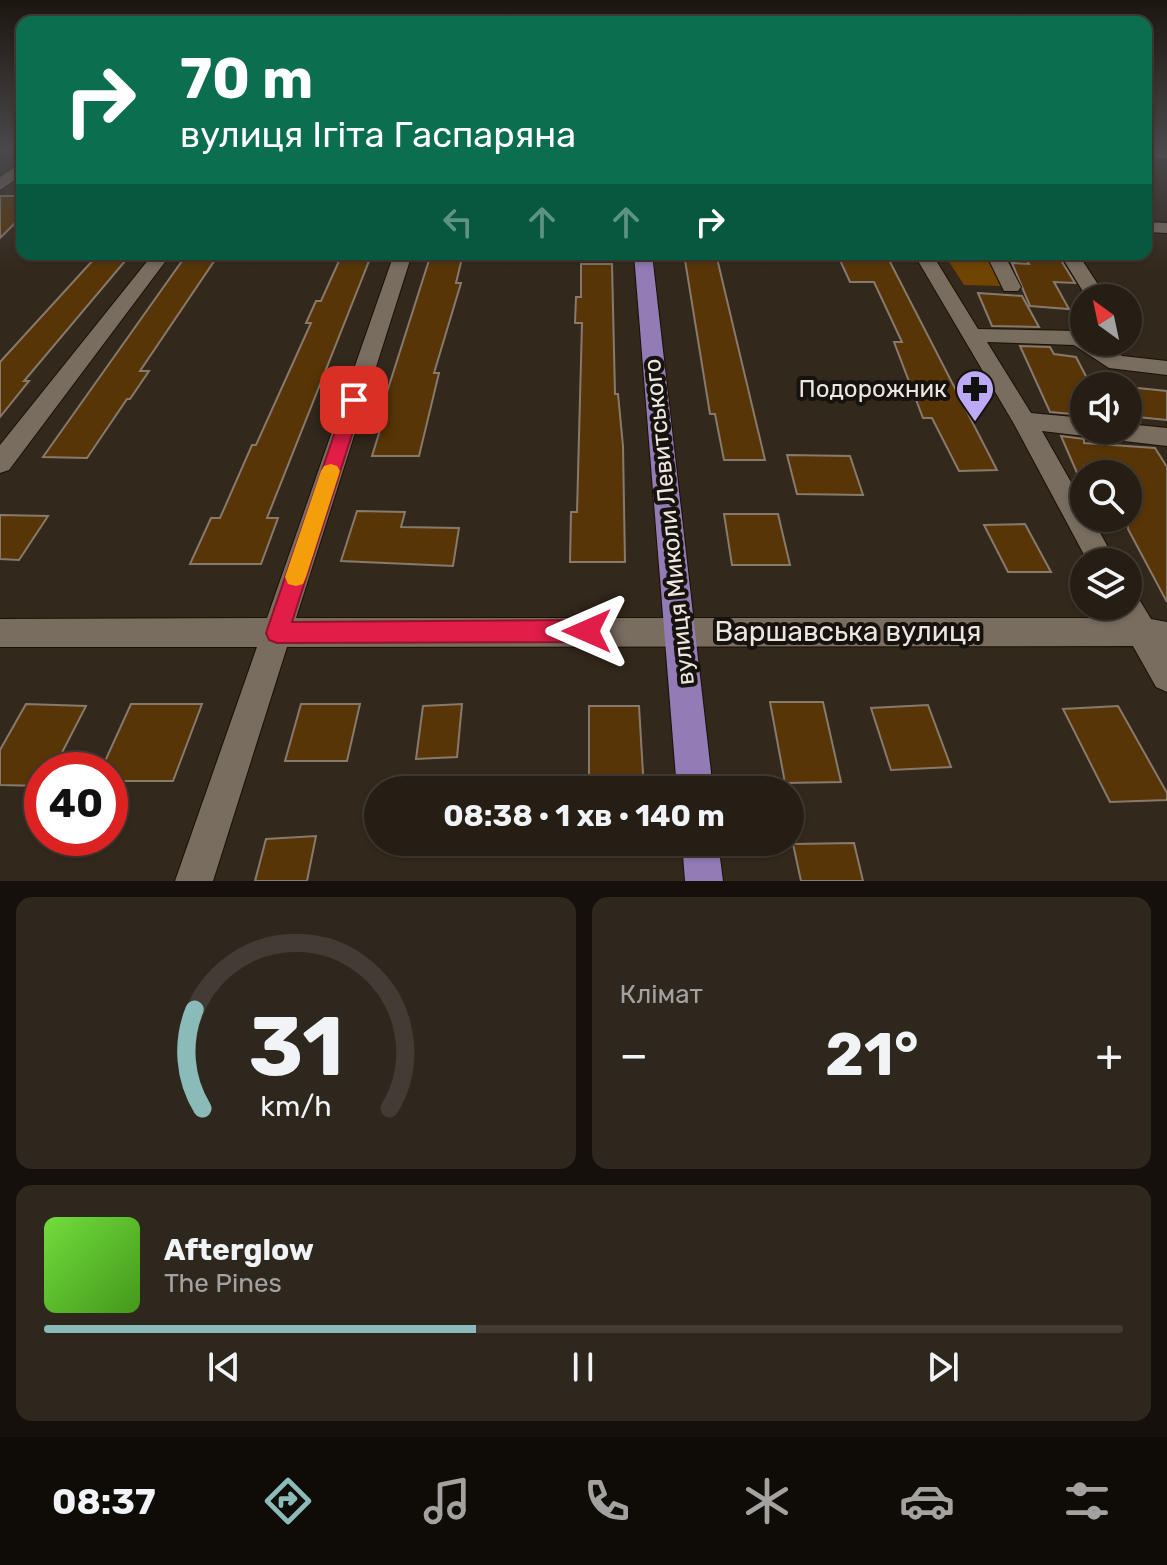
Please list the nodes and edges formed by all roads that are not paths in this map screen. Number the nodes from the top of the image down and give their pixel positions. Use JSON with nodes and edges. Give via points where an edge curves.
{"nodes":[{"id":1,"x":157,"y":260,"type":"edge"},
{"id":2,"x":401,"y":260,"type":"edge"},
{"id":3,"x":644,"y":260,"type":"edge"},
{"id":4,"x":927,"y":260,"type":"edge"},
{"id":5,"x":998,"y":260,"type":"edge"},
{"id":6,"x":1073,"y":260,"type":"edge"},
{"id":7,"x":1088,"y":284,"type":"edge"},
{"id":8,"x":1011,"y":287,"type":"dead end"},
{"id":9,"x":972,"y":335,"type":"junction"},
{"id":10,"x":1070,"y":338,"type":"edge"},
{"id":11,"x":1107,"y":356,"type":"edge"},
{"id":12,"x":1167,"y":368,"type":"edge"},
{"id":13,"x":1024,"y":421,"type":"junction"},
{"id":14,"x":1070,"y":426,"type":"edge"},
{"id":15,"x":1142,"y":434,"type":"edge"},
{"id":16,"x":1167,"y":437,"type":"edge"},
{"id":17,"x":0,"y":463,"type":"edge"},
{"id":18,"x":1094,"y":548,"type":"edge"},
{"id":19,"x":1145,"y":624,"type":"edge"},
{"id":20,"x":679,"y":631,"type":"junction"},
{"id":21,"x":0,"y":633,"type":"edge"},
{"id":22,"x":277,"y":633,"type":"junction"},
{"id":23,"x":1167,"y":676,"type":"edge"},
{"id":24,"x":694,"y":776,"type":"edge"},
{"id":25,"x":701,"y":856,"type":"edge"},
{"id":26,"x":194,"y":881,"type":"edge"},
{"id":27,"x":704,"y":881,"type":"edge"}],
"edges":[{"from":1,"to":17,"type":"street"},
{"from":2,"to":22,"type":"street"},
{"from":3,"to":20,"type":"main road","name":"вулиця Миколи Левитського"},
{"from":4,"to":9,"type":"street"},
{"from":5,"to":8,"type":"street"},
{"from":6,"to":7,"type":"street"},
{"from":9,"to":10,"type":"street"},
{"from":9,"to":13,"type":"street"},
{"from":11,"to":12,"type":"street","via":[[1117,363]]},
{"from":13,"to":14,"type":"street"},
{"from":13,"to":18,"type":"street"},
{"from":15,"to":16,"type":"street"},
{"from":19,"to":20,"type":"street","name":"Варшавська вулиця"},
{"from":19,"to":23,"type":"street"},
{"from":20,"to":22,"type":"street","name":"Варшавська вулиця"},
{"from":20,"to":24,"type":"main road","name":"вулиця Миколи Левитського"},
{"from":21,"to":22,"type":"street","name":"Варшавська вулиця"},
{"from":22,"to":26,"type":"street"},
{"from":25,"to":27,"type":"main road"}]}
